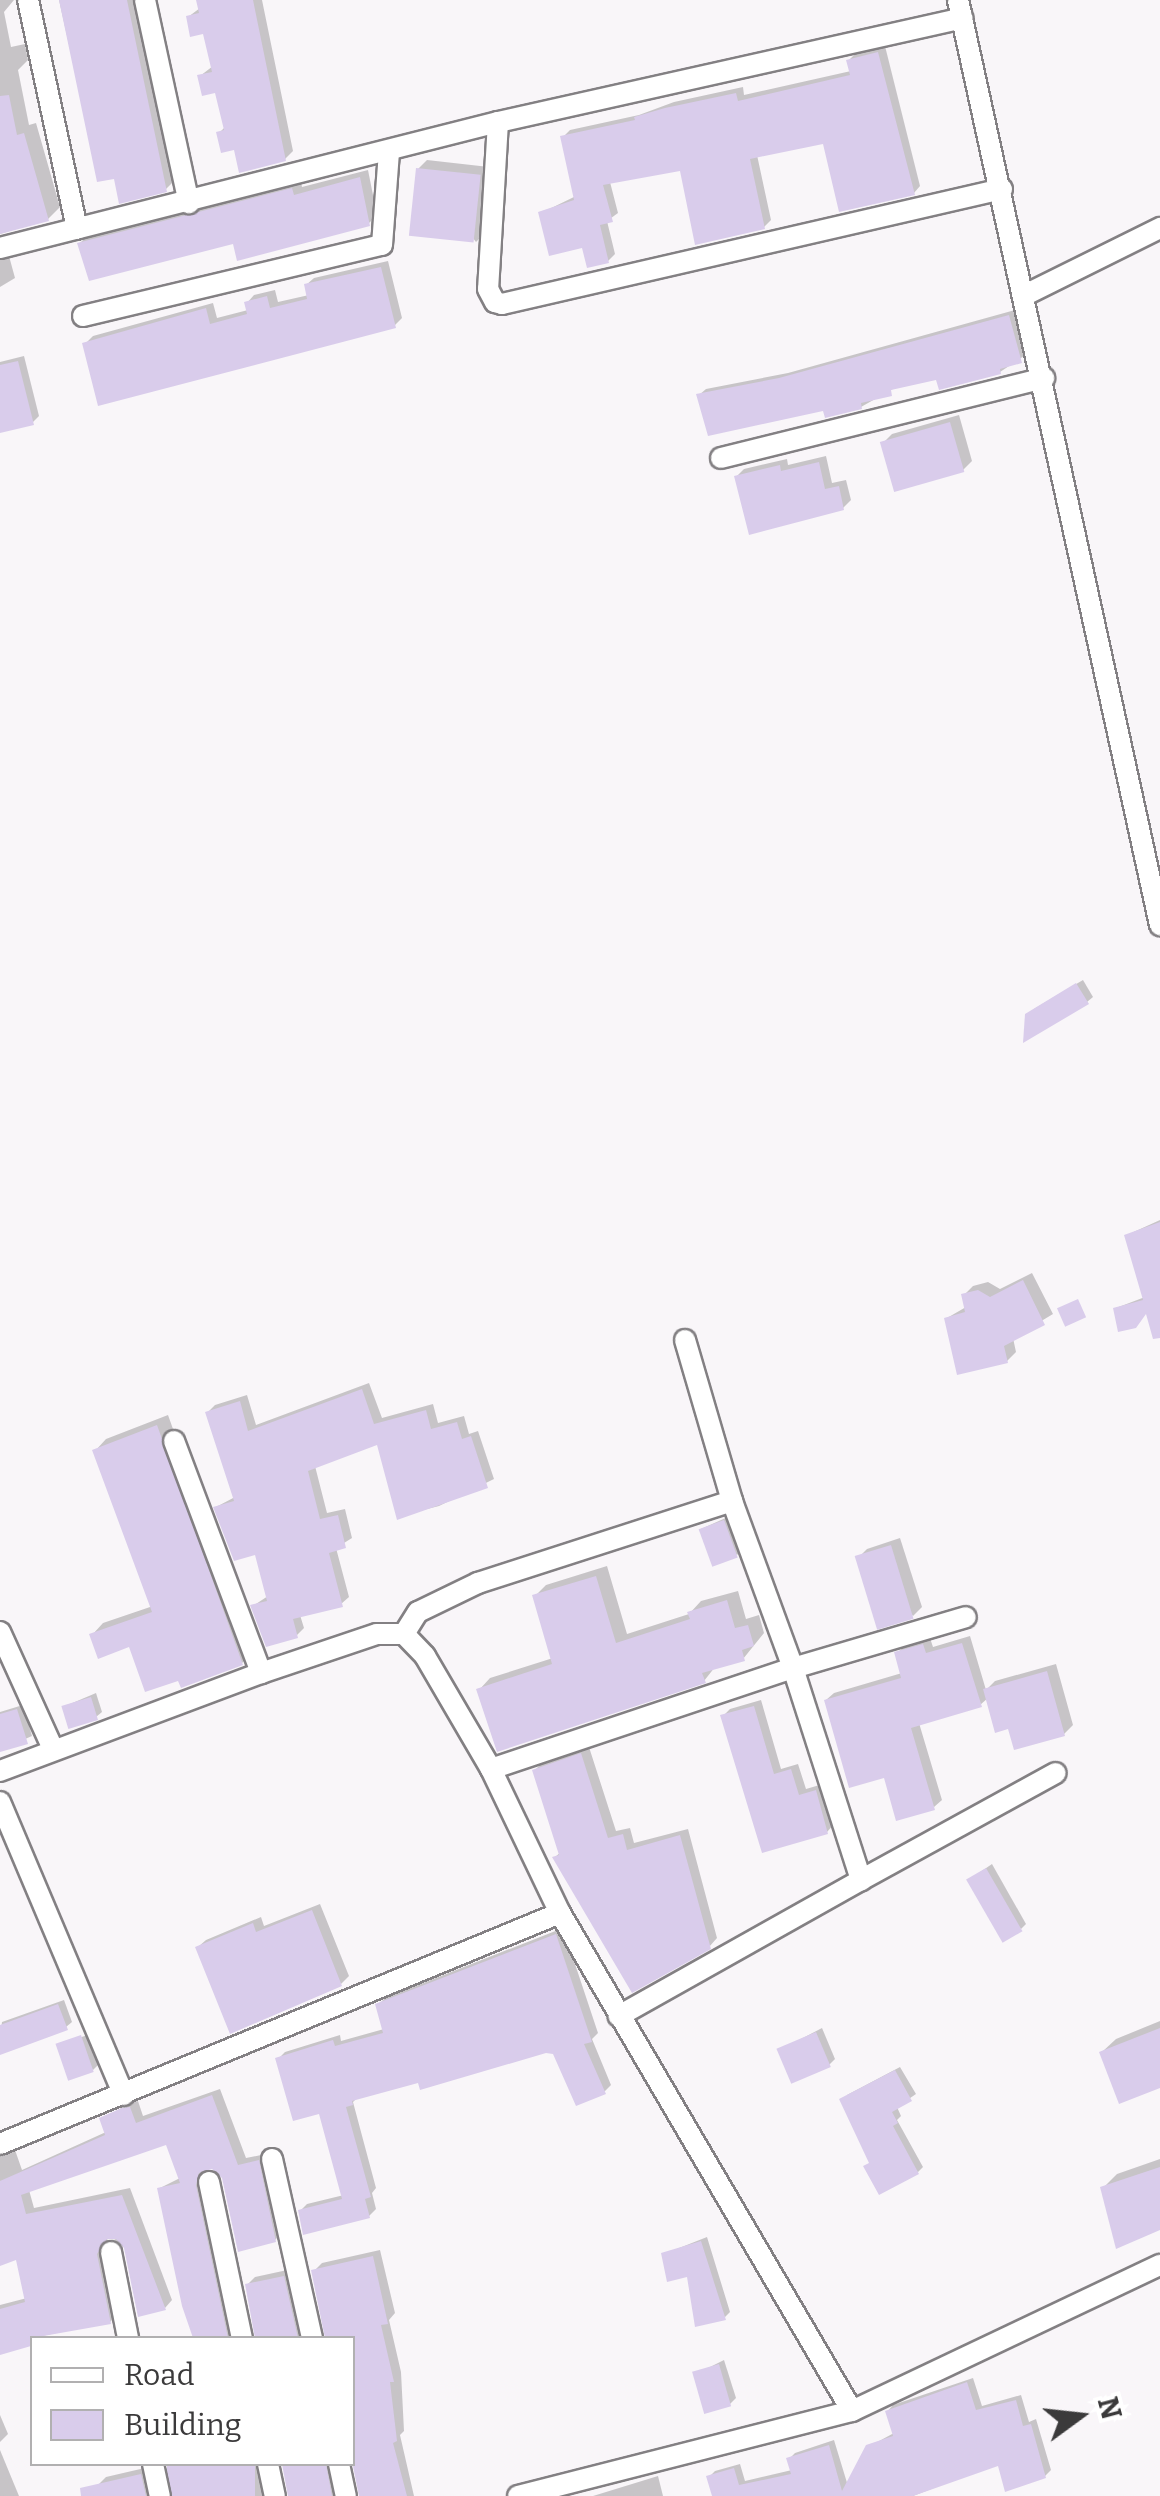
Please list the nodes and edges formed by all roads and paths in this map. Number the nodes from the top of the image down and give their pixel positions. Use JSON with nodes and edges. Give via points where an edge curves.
{"nodes":[{"id":1,"x":28,"y":0,"type":"edge"},
{"id":2,"x":145,"y":0,"type":"edge"},
{"id":3,"x":960,"y":9,"type":"edge"},
{"id":4,"x":498,"y":122,"type":"junction"},
{"id":5,"x":389,"y":150,"type":"junction"},
{"id":6,"x":1002,"y":190,"type":"junction"},
{"id":7,"x":189,"y":203,"type":"junction"},
{"id":8,"x":1160,"y":228,"type":"edge"},
{"id":9,"x":77,"y":229,"type":"junction"},
{"id":10,"x":0,"y":248,"type":"edge"},
{"id":11,"x":1025,"y":296,"type":"junction"},
{"id":12,"x":84,"y":316,"type":"dead end"},
{"id":13,"x":1044,"y":378,"type":"junction"},
{"id":14,"x":721,"y":458,"type":"dead end"},
{"id":15,"x":1160,"y":925,"type":"edge"},
{"id":16,"x":686,"y":1340,"type":"dead end"},
{"id":17,"x":174,"y":1441,"type":"dead end"},
{"id":18,"x":732,"y":1501,"type":"junction"},
{"id":19,"x":966,"y":1617,"type":"dead end"},
{"id":20,"x":0,"y":1632,"type":"edge"},
{"id":21,"x":404,"y":1634,"type":"junction"},
{"id":22,"x":794,"y":1668,"type":"junction"},
{"id":23,"x":261,"y":1673,"type":"junction"},
{"id":24,"x":53,"y":1748,"type":"junction"},
{"id":25,"x":491,"y":1769,"type":"junction"},
{"id":26,"x":0,"y":1772,"type":"edge"},
{"id":27,"x":1056,"y":1773,"type":"dead end"},
{"id":28,"x":0,"y":1802,"type":"edge"},
{"id":29,"x":861,"y":1880,"type":"junction"},
{"id":30,"x":560,"y":1913,"type":"junction"},
{"id":31,"x":619,"y":2016,"type":"junction"},
{"id":32,"x":124,"y":2095,"type":"junction"},
{"id":33,"x":0,"y":2144,"type":"edge"},
{"id":34,"x":272,"y":2159,"type":"dead end"},
{"id":35,"x":209,"y":2182,"type":"dead end"},
{"id":36,"x":111,"y":2252,"type":"dead end"},
{"id":37,"x":1160,"y":2265,"type":"edge"},
{"id":38,"x":128,"y":2336,"type":"edge"},
{"id":39,"x":242,"y":2336,"type":"edge"},
{"id":40,"x":312,"y":2336,"type":"edge"},
{"id":41,"x":852,"y":2411,"type":"junction"},
{"id":42,"x":154,"y":2466,"type":"edge"},
{"id":43,"x":268,"y":2466,"type":"edge"},
{"id":44,"x":339,"y":2466,"type":"edge"},
{"id":45,"x":160,"y":2496,"type":"edge"},
{"id":46,"x":275,"y":2496,"type":"edge"},
{"id":47,"x":346,"y":2496,"type":"edge"},
{"id":48,"x":518,"y":2496,"type":"edge"}],
"edges":[{"from":1,"to":9,"type":"street"},
{"from":2,"to":7,"type":"street"},
{"from":3,"to":4,"type":"street"},
{"from":3,"to":6,"type":"street"},
{"from":4,"to":5,"type":"street"},
{"from":4,"to":6,"type":"street","via":[[488,289],[502,304]]},
{"from":5,"to":7,"type":"street"},
{"from":5,"to":12,"type":"street","via":[[382,245]]},
{"from":6,"to":11,"type":"street"},
{"from":7,"to":9,"type":"street"},
{"from":8,"to":11,"type":"street"},
{"from":9,"to":10,"type":"street"},
{"from":11,"to":13,"type":"street"},
{"from":13,"to":14,"type":"street"},
{"from":13,"to":15,"type":"street"},
{"from":16,"to":18,"type":"street"},
{"from":17,"to":23,"type":"street"},
{"from":18,"to":21,"type":"street","via":[[478,1582],[418,1612]]},
{"from":18,"to":22,"type":"street"},
{"from":19,"to":22,"type":"street"},
{"from":20,"to":24,"type":"street"},
{"from":21,"to":23,"type":"street","via":[[377,1634]]},
{"from":21,"to":25,"type":"street","via":[[426,1656]]},
{"from":22,"to":25,"type":"street"},
{"from":22,"to":29,"type":"street"},
{"from":23,"to":24,"type":"street"},
{"from":24,"to":26,"type":"street"},
{"from":25,"to":30,"type":"street"},
{"from":27,"to":29,"type":"street"},
{"from":28,"to":32,"type":"street"},
{"from":29,"to":31,"type":"street"},
{"from":30,"to":31,"type":"street"},
{"from":30,"to":32,"type":"street"},
{"from":31,"to":41,"type":"street"},
{"from":32,"to":33,"type":"street"},
{"from":34,"to":40,"type":"street"},
{"from":35,"to":39,"type":"street"},
{"from":36,"to":38,"type":"street"},
{"from":37,"to":41,"type":"street"},
{"from":41,"to":48,"type":"street"},
{"from":42,"to":45,"type":"street"},
{"from":43,"to":46,"type":"street"},
{"from":44,"to":47,"type":"street"}]}
